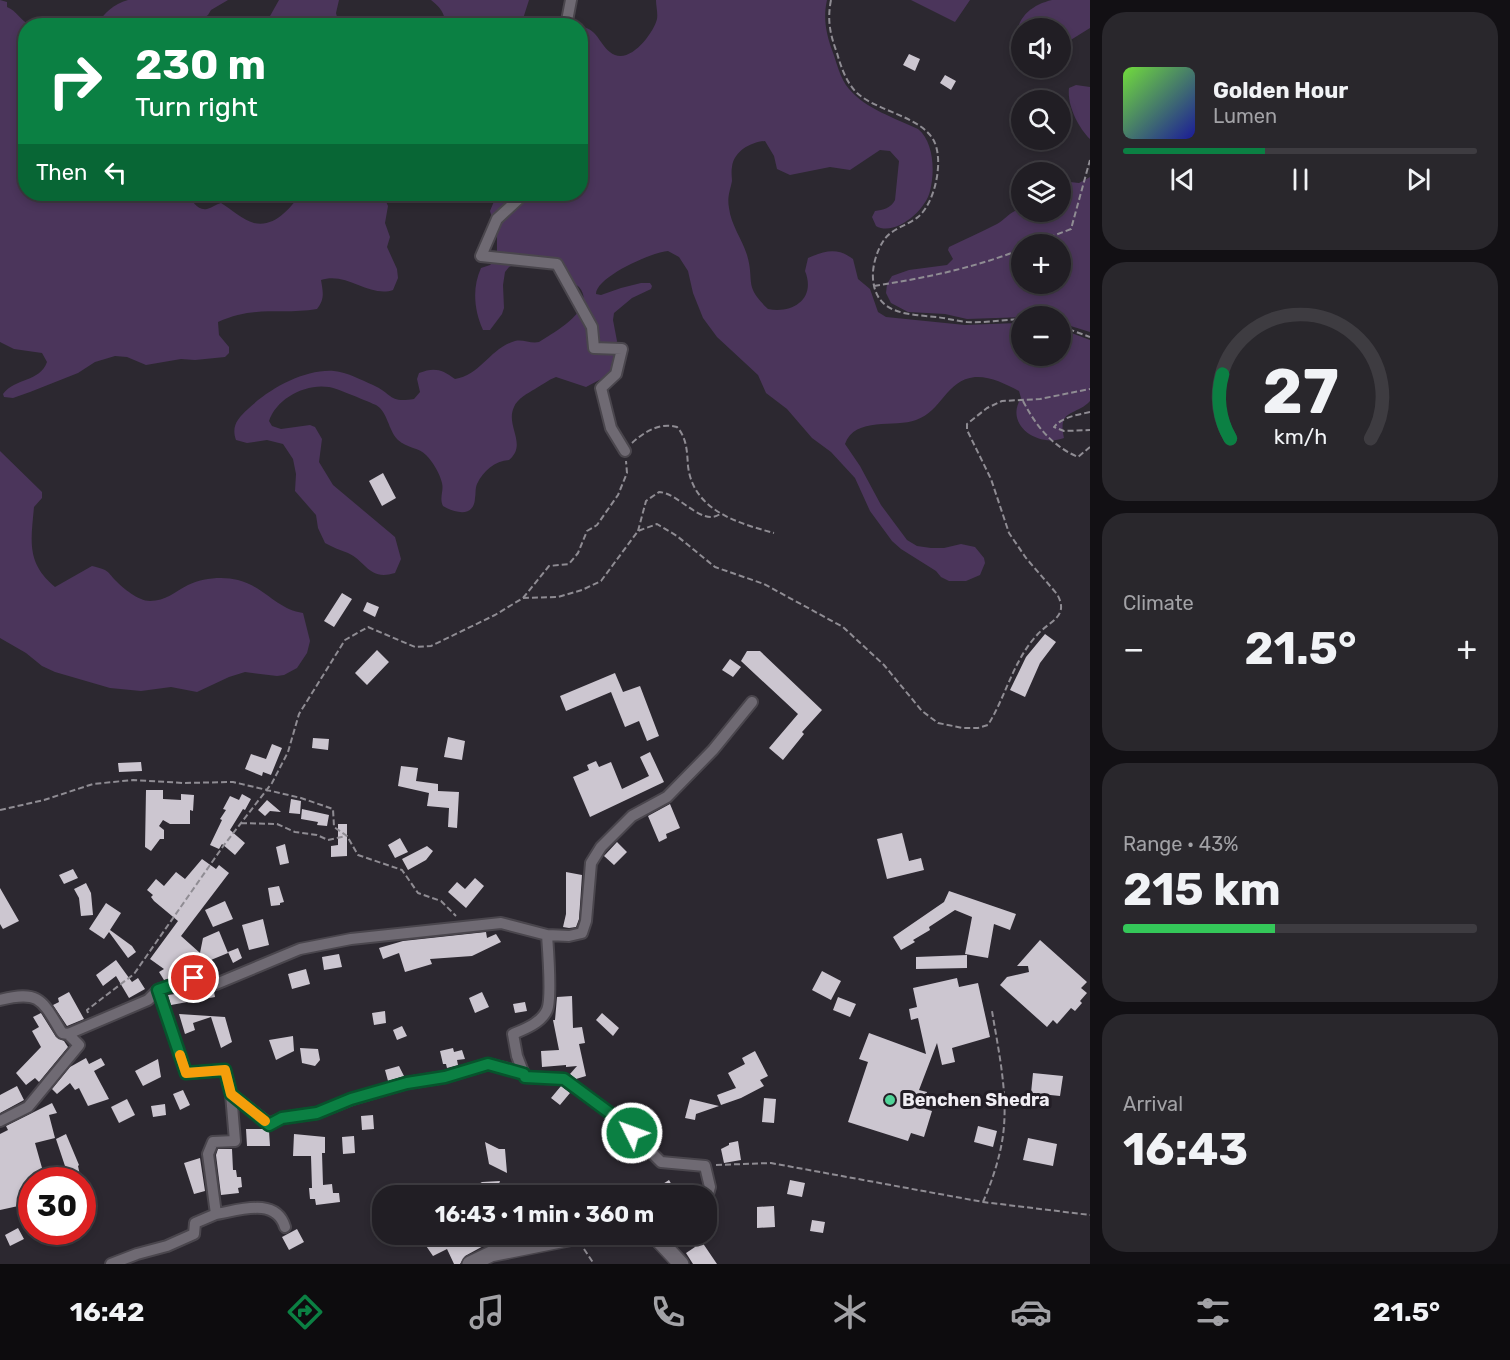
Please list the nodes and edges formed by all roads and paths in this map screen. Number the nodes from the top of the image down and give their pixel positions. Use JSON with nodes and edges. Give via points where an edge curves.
{"nodes":[{"id":1,"x":571,"y":0,"type":"edge"},
{"id":2,"x":831,"y":0,"type":"edge"},
{"id":3,"x":568,"y":18,"type":"edge"},
{"id":4,"x":1090,"y":160,"type":"edge"},
{"id":5,"x":516,"y":201,"type":"edge"},
{"id":6,"x":1058,"y":234,"type":"edge"},
{"id":7,"x":1011,"y":253,"type":"edge"},
{"id":8,"x":874,"y":286,"type":"junction"},
{"id":9,"x":1011,"y":320,"type":"edge"},
{"id":10,"x":1071,"y":330,"type":"edge"},
{"id":11,"x":1090,"y":337,"type":"edge"},
{"id":12,"x":1090,"y":389,"type":"edge"},
{"id":13,"x":1023,"y":401,"type":"junction"},
{"id":14,"x":1090,"y":412,"type":"edge"},
{"id":15,"x":1090,"y":430,"type":"edge"},
{"id":16,"x":1090,"y":447,"type":"edge"},
{"id":17,"x":625,"y":451,"type":"junction"},
{"id":18,"x":720,"y":514,"type":"junction"},
{"id":19,"x":638,"y":531,"type":"junction"},
{"id":20,"x":774,"y":533,"type":"dead end"},
{"id":21,"x":523,"y":598,"type":"junction"},
{"id":22,"x":752,"y":702,"type":"dead end"},
{"id":23,"x":266,"y":789,"type":"junction"},
{"id":24,"x":0,"y":810,"type":"edge"},
{"id":25,"x":241,"y":823,"type":"junction"},
{"id":26,"x":347,"y":836,"type":"junction"},
{"id":27,"x":466,"y":926,"type":"junction"},
{"id":28,"x":547,"y":935,"type":"junction"},
{"id":29,"x":158,"y":990,"type":"junction"},
{"id":30,"x":0,"y":1000,"type":"edge"},
{"id":31,"x":992,"y":1011,"type":"dead end"},
{"id":32,"x":92,"y":1024,"type":"junction"},
{"id":33,"x":68,"y":1034,"type":"junction"},
{"id":34,"x":524,"y":1074,"type":"junction"},
{"id":35,"x":231,"y":1094,"type":"junction"},
{"id":36,"x":0,"y":1120,"type":"edge"},
{"id":37,"x":705,"y":1166,"type":"junction"},
{"id":38,"x":710,"y":1185,"type":"edge"},
{"id":39,"x":983,"y":1202,"type":"junction"},
{"id":40,"x":216,"y":1214,"type":"junction"},
{"id":41,"x":1090,"y":1215,"type":"edge"},
{"id":42,"x":285,"y":1227,"type":"dead end"},
{"id":43,"x":540,"y":1245,"type":"edge"},
{"id":44,"x":581,"y":1245,"type":"edge"},
{"id":45,"x":663,"y":1245,"type":"edge"},
{"id":46,"x":111,"y":1264,"type":"edge"},
{"id":47,"x":470,"y":1264,"type":"edge"},
{"id":48,"x":594,"y":1264,"type":"edge"},
{"id":49,"x":681,"y":1264,"type":"edge"}],
"edges":[{"from":1,"to":3,"type":"street"},
{"from":2,"to":8,"type":"path","via":[[830,33],[844,75],[862,97],[925,130],[934,140],[938,155],[929,205],[884,240],[875,264]]},
{"from":4,"to":6,"type":"path","via":[[1071,229]]},
{"from":5,"to":17,"type":"street","via":[[496,219],[481,256],[557,264],[592,327],[594,348],[622,349],[616,374],[601,388],[611,428]]},
{"from":7,"to":8,"type":"path","via":[[916,280]]},
{"from":8,"to":9,"type":"path","via":[[879,297],[901,314],[968,322]]},
{"from":10,"to":11,"type":"path"},
{"from":12,"to":13,"type":"path"},
{"from":13,"to":16,"type":"path","via":[[1050,440],[1078,457]]},
{"from":13,"to":19,"type":"path","via":[[996,403],[969,421],[967,430],[991,479],[1009,533],[1057,594],[1062,608],[1017,663],[988,725],[963,728],[938,723],[843,627],[764,584],[715,567],[657,524]]},
{"from":14,"to":15,"type":"path","via":[[1066,418],[1054,428]]},
{"from":17,"to":18,"type":"path","via":[[656,427],[677,427],[686,441],[689,476],[702,500]]},
{"from":17,"to":21,"type":"path","via":[[627,473],[618,495],[597,525],[587,531],[578,553],[569,564],[549,566]]},
{"from":18,"to":19,"type":"path","via":[[706,518],[659,492],[646,501]]},
{"from":18,"to":20,"type":"path"},
{"from":19,"to":21,"type":"path","via":[[601,581],[558,597]]},
{"from":21,"to":23,"type":"path","via":[[431,646],[415,647],[368,627],[345,640],[299,714],[288,752]]},
{"from":22,"to":28,"type":"street","via":[[713,750],[667,796],[632,816],[601,847],[591,863],[582,933]]},
{"from":23,"to":24,"type":"path","via":[[233,782],[133,780],[93,784]]},
{"from":23,"to":25,"type":"path"},
{"from":23,"to":26,"type":"path","via":[[333,809],[334,827]]},
{"from":25,"to":26,"type":"path","via":[[277,824],[328,840]]},
{"from":25,"to":32,"type":"path","via":[[134,974],[87,1010]]},
{"from":26,"to":27,"type":"path","via":[[358,855],[402,870],[418,892],[441,901]]},
{"from":27,"to":28,"type":"street","via":[[501,922]]},
{"from":27,"to":29,"type":"street","via":[[300,949],[216,984],[196,988],[194,978]]},
{"from":28,"to":34,"type":"street","via":[[547,1010],[533,1025],[513,1034]]},
{"from":29,"to":32,"type":"street","via":[[148,1000]]},
{"from":29,"to":35,"type":"street","via":[[186,1073],[225,1070]]},
{"from":30,"to":33,"type":"street","via":[[26,995],[39,1000],[62,1033]]},
{"from":31,"to":39,"type":"path","via":[[1003,1084],[1004,1127],[993,1180]]},
{"from":32,"to":33,"type":"street"},
{"from":33,"to":36,"type":"street","via":[[79,1045],[28,1107]]},
{"from":34,"to":35,"type":"street","via":[[488,1064],[407,1083],[269,1125]]},
{"from":34,"to":37,"type":"street","via":[[564,1079],[618,1119],[660,1162]]},
{"from":35,"to":40,"type":"street","via":[[235,1141],[213,1142],[208,1154]]},
{"from":37,"to":38,"type":"street"},
{"from":37,"to":39,"type":"path","via":[[771,1164]]},
{"from":39,"to":41,"type":"path"},
{"from":40,"to":42,"type":"street","via":[[271,1209],[282,1217]]},
{"from":40,"to":46,"type":"street","via":[[195,1223],[194,1234]]},
{"from":43,"to":47,"type":"main road","via":[[491,1254]]},
{"from":44,"to":48,"type":"path"},
{"from":45,"to":49,"type":"main road"}]}
